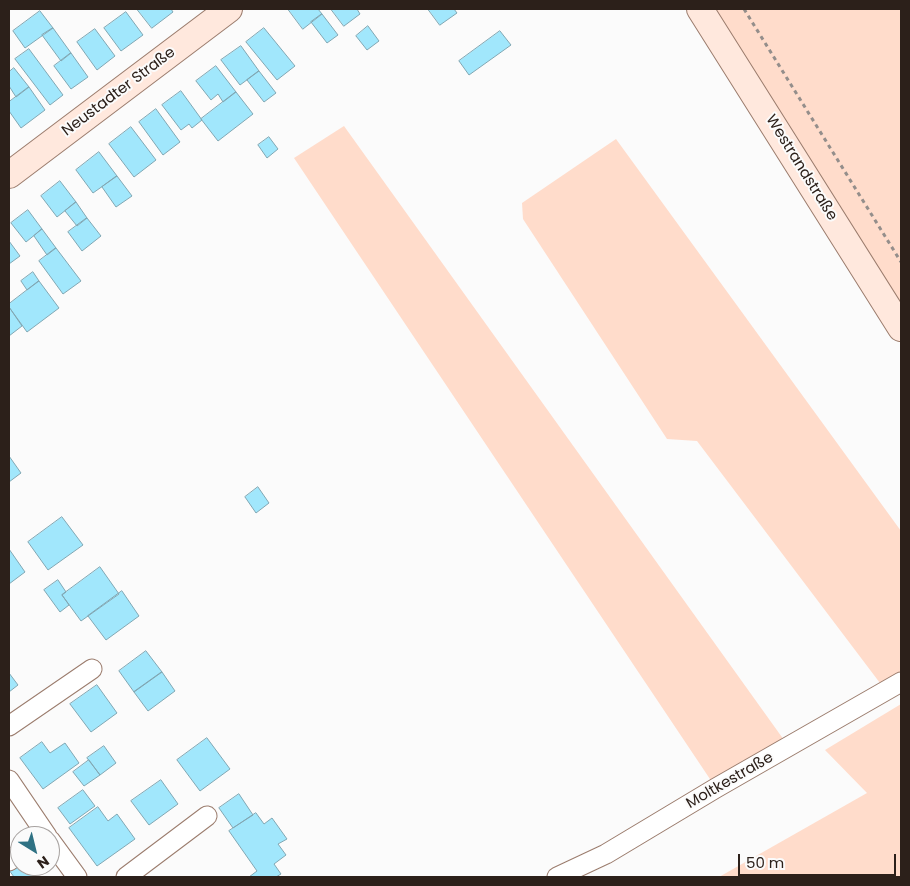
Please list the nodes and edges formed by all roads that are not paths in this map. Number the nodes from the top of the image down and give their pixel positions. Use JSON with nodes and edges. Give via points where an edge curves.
{"nodes":[{"id":1,"x":229,"y":9,"type":"edge"},
{"id":2,"x":700,"y":9,"type":"edge"},
{"id":3,"x":9,"y":175,"type":"edge"},
{"id":4,"x":901,"y":328,"type":"edge"},
{"id":5,"x":92,"y":670,"type":"dead end"},
{"id":6,"x":901,"y":682,"type":"edge"},
{"id":7,"x":9,"y":726,"type":"edge"},
{"id":8,"x":9,"y":780,"type":"edge"},
{"id":9,"x":207,"y":816,"type":"dead end"},
{"id":10,"x":40,"y":826,"type":"edge"},
{"id":11,"x":60,"y":854,"type":"edge"},
{"id":12,"x":77,"y":877,"type":"edge"},
{"id":13,"x":126,"y":877,"type":"edge"},
{"id":14,"x":557,"y":877,"type":"edge"}],
"edges":[{"from":1,"to":3,"type":"main road","name":"Neustadter Straße"},
{"from":2,"to":4,"type":"main road","name":"Westrandstraße"},
{"from":5,"to":7,"type":"street"},
{"from":6,"to":14,"type":"street","name":"Moltkestraße","via":[[606,854]]},
{"from":8,"to":10,"type":"street"},
{"from":9,"to":13,"type":"street"},
{"from":11,"to":12,"type":"street"}]}
